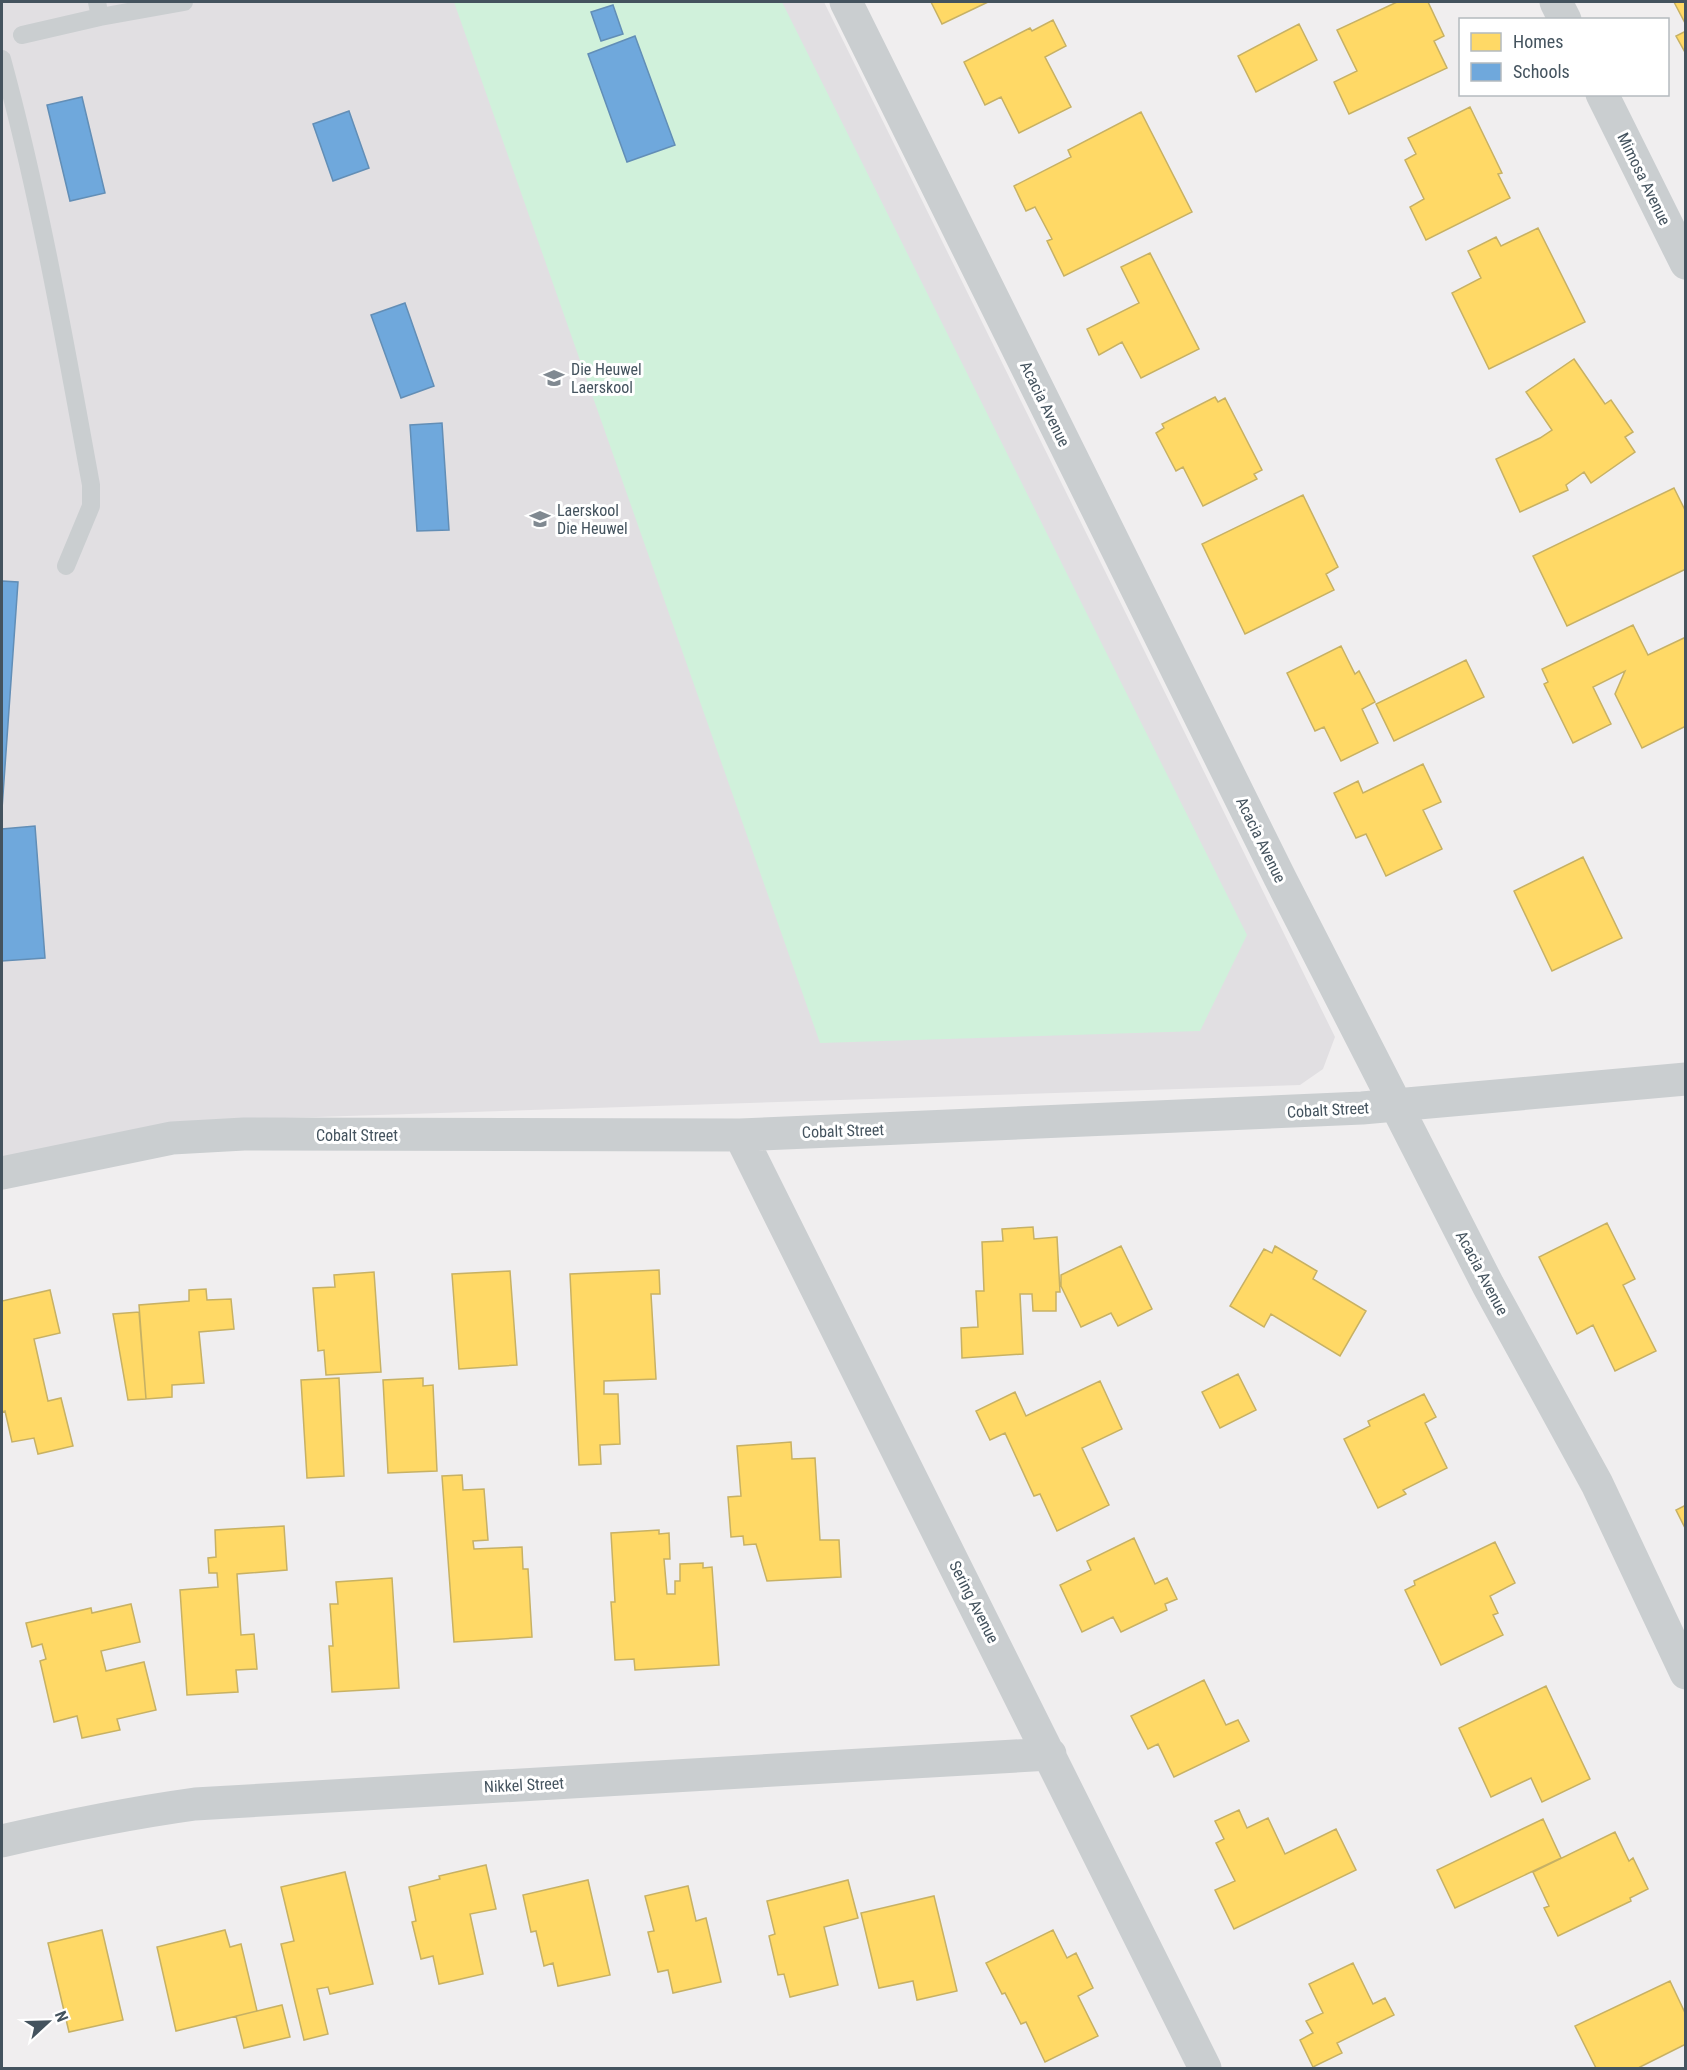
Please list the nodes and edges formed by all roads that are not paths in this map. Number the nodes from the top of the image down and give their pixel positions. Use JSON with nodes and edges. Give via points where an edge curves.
{"nodes":[{"id":1,"x":184,"y":2,"type":"edge"},
{"id":2,"x":846,"y":2,"type":"edge"},
{"id":3,"x":1556,"y":2,"type":"edge"},
{"id":4,"x":99,"y":9,"type":"edge"},
{"id":5,"x":1564,"y":18,"type":"edge"},
{"id":6,"x":22,"y":35,"type":"dead end"},
{"id":7,"x":2,"y":59,"type":"edge"},
{"id":8,"x":1603,"y":96,"type":"edge"},
{"id":9,"x":1686,"y":263,"type":"edge"},
{"id":10,"x":66,"y":566,"type":"dead end"},
{"id":11,"x":1686,"y":1079,"type":"edge"},
{"id":12,"x":1397,"y":1106,"type":"junction"},
{"id":13,"x":740,"y":1136,"type":"junction"},
{"id":14,"x":2,"y":1173,"type":"edge"},
{"id":15,"x":1686,"y":1673,"type":"edge"},
{"id":16,"x":1050,"y":1754,"type":"junction"},
{"id":17,"x":2,"y":1841,"type":"edge"},
{"id":18,"x":1205,"y":2068,"type":"edge"}],
"edges":[{"from":1,"to":4,"type":"lane"},
{"from":2,"to":12,"type":"street","name":"Acacia Avenue"},
{"from":3,"to":5,"type":"street"},
{"from":4,"to":6,"type":"lane"},
{"from":7,"to":10,"type":"lane","via":[[63,330],[91,485],[91,506]]},
{"from":8,"to":9,"type":"street","name":"Mimosa Avenue"},
{"from":11,"to":12,"type":"street","name":"Cobalt Street"},
{"from":12,"to":13,"type":"street","name":"Cobalt Street"},
{"from":12,"to":15,"type":"street","name":"Acacia Avenue","via":[[1488,1286],[1597,1484]]},
{"from":13,"to":14,"type":"street","name":"Cobalt Street","via":[[244,1134],[172,1138]]},
{"from":13,"to":16,"type":"street","name":"Sering Avenue"},
{"from":16,"to":17,"type":"street","name":"Nikkel Street","via":[[195,1804]]},
{"from":16,"to":18,"type":"street","name":"Sering Avenue"}]}
